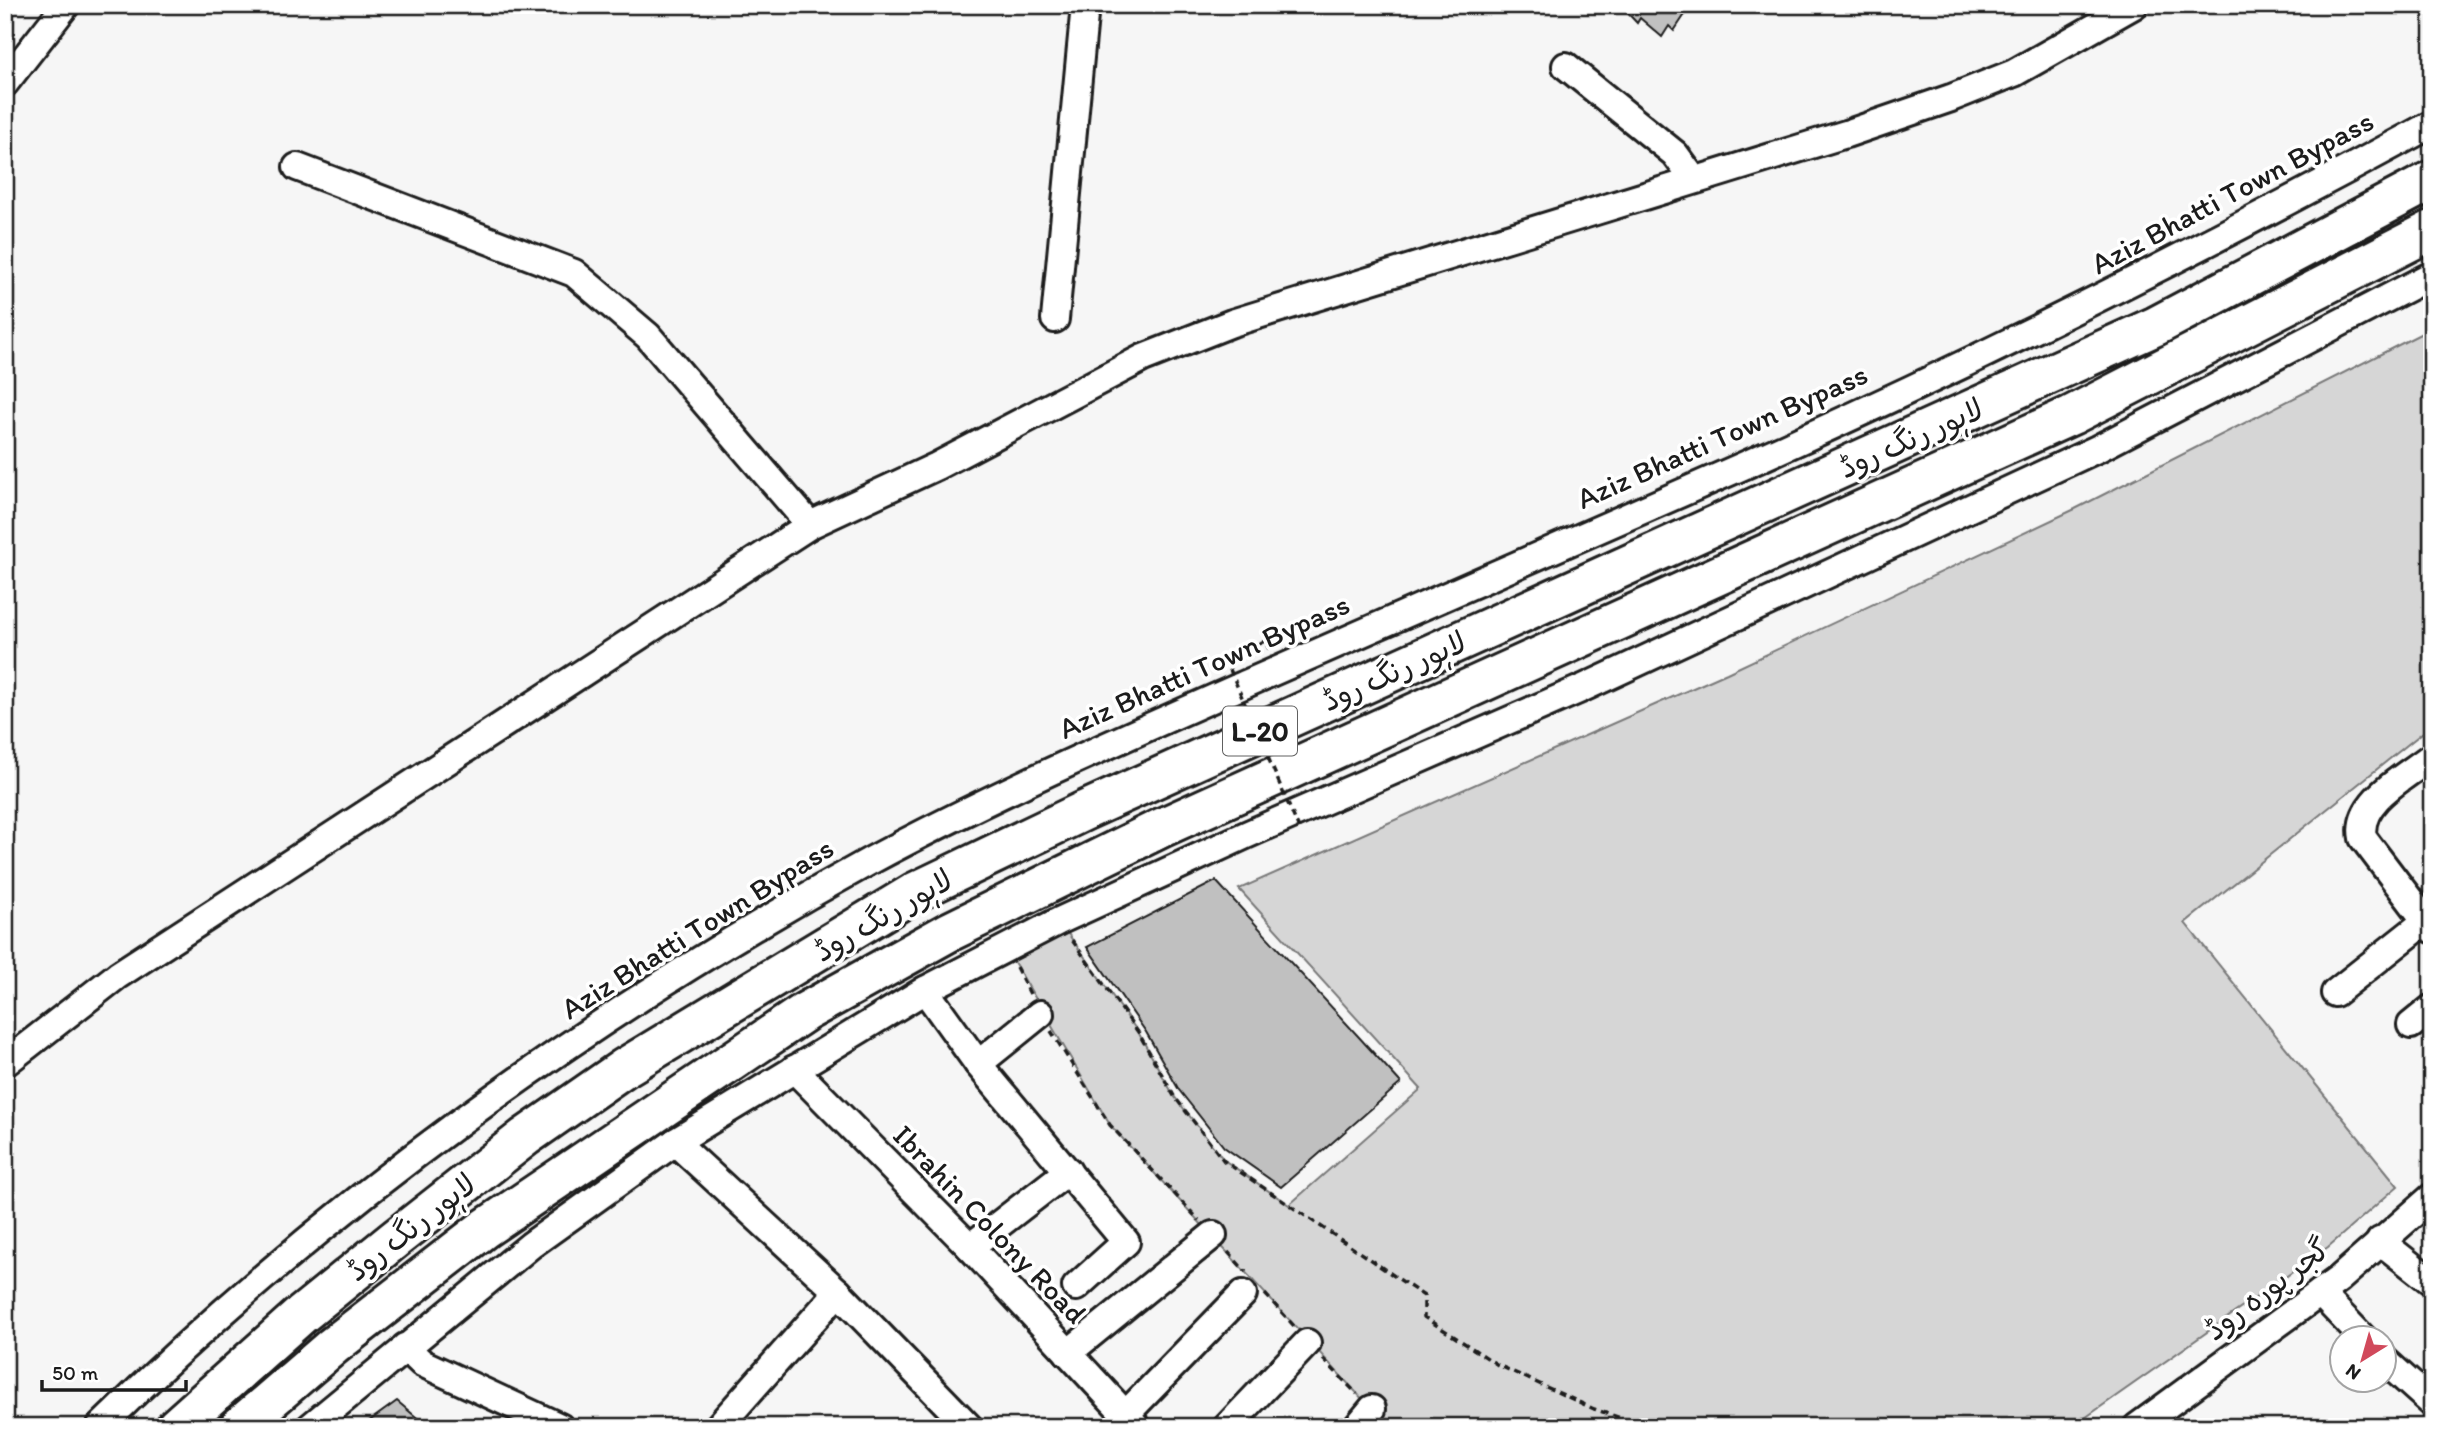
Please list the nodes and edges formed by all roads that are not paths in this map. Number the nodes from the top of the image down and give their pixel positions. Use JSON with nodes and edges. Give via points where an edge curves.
{"nodes":[{"id":1,"x":66,"y":5,"type":"edge"},
{"id":2,"x":1085,"y":5,"type":"edge"},
{"id":3,"x":2134,"y":5,"type":"edge"},
{"id":4,"x":1566,"y":66,"type":"dead end"},
{"id":5,"x":5,"y":83,"type":"edge"},
{"id":6,"x":2432,"y":124,"type":"edge"},
{"id":7,"x":297,"y":167,"type":"dead end"},
{"id":8,"x":1694,"y":180,"type":"junction"},
{"id":9,"x":2432,"y":180,"type":"edge"},
{"id":10,"x":2432,"y":230,"type":"edge"},
{"id":11,"x":2432,"y":275,"type":"edge"},
{"id":12,"x":1055,"y":319,"type":"dead end"},
{"id":13,"x":810,"y":525,"type":"junction"},
{"id":14,"x":2432,"y":756,"type":"edge"},
{"id":15,"x":2429,"y":925,"type":"edge"},
{"id":16,"x":925,"y":990,"type":"junction"},
{"id":17,"x":2335,"y":993,"type":"dead end"},
{"id":18,"x":2432,"y":1008,"type":"edge"},
{"id":19,"x":1040,"y":1014,"type":"road end"},
{"id":20,"x":2411,"y":1025,"type":"dead end"},
{"id":21,"x":5,"y":1063,"type":"edge"},
{"id":22,"x":978,"y":1064,"type":"junction"},
{"id":23,"x":794,"y":1069,"type":"junction"},
{"id":24,"x":675,"y":1142,"type":"junction"},
{"id":25,"x":1068,"y":1171,"type":"junction"},
{"id":26,"x":2432,"y":1197,"type":"edge"},
{"id":27,"x":1213,"y":1235,"type":"road end"},
{"id":28,"x":2379,"y":1241,"type":"junction"},
{"id":29,"x":970,"y":1248,"type":"junction"},
{"id":30,"x":2432,"y":1282,"type":"edge"},
{"id":31,"x":1076,"y":1287,"type":"dead end"},
{"id":32,"x":1253,"y":1289,"type":"road end"},
{"id":33,"x":838,"y":1292,"type":"junction"},
{"id":34,"x":2320,"y":1293,"type":"junction"},
{"id":35,"x":2350,"y":1324,"type":"edge"},
{"id":36,"x":1307,"y":1343,"type":"road end"},
{"id":37,"x":405,"y":1347,"type":"junction"},
{"id":38,"x":1069,"y":1353,"type":"junction"},
{"id":39,"x":2398,"y":1372,"type":"edge"},
{"id":40,"x":2432,"y":1403,"type":"edge"},
{"id":41,"x":1132,"y":1420,"type":"edge"},
{"id":42,"x":100,"y":1427,"type":"edge"},
{"id":43,"x":176,"y":1427,"type":"edge"},
{"id":44,"x":239,"y":1427,"type":"edge"},
{"id":45,"x":310,"y":1427,"type":"edge"},
{"id":46,"x":560,"y":1427,"type":"edge"},
{"id":47,"x":718,"y":1427,"type":"edge"},
{"id":48,"x":969,"y":1427,"type":"edge"},
{"id":49,"x":1227,"y":1427,"type":"edge"},
{"id":50,"x":2137,"y":1427,"type":"edge"}],
"edges":[{"from":1,"to":5,"type":"street"},
{"from":2,"to":12,"type":"street"},
{"from":3,"to":8,"type":"street","via":[[2014,73],[1846,134]]},
{"from":4,"to":8,"type":"street","via":[[1675,154]]},
{"from":6,"to":42,"type":"street","name":"Aziz Bhatti Town Bypass","via":[[2085,306],[1750,463],[1064,764],[872,860],[661,984],[511,1085],[294,1253]]},
{"from":7,"to":13,"type":"street","via":[[574,273],[648,336]]},
{"from":8,"to":13,"type":"street","via":[[1232,323],[1143,358],[937,466]]},
{"from":9,"to":43,"type":"highway","name":"لاہور رنگ روڈ","number":"L-20","via":[[2157,326],[1086,810],[915,892],[624,1068],[525,1137],[300,1316]]},
{"from":10,"to":44,"type":"highway","name":"لاہور رنگ روڈ","number":"L-20","via":[[2072,415],[1161,828],[949,932],[805,1012],[484,1229],[332,1346]]},
{"from":11,"to":16,"type":"street","via":[[2097,449],[1583,688],[1059,921]]},
{"from":13,"to":21,"type":"street","via":[[118,975]]},
{"from":14,"to":15,"type":"street","via":[[2374,802],[2360,827],[2363,838]]},
{"from":15,"to":17,"type":"street"},
{"from":16,"to":22,"type":"street"},
{"from":16,"to":23,"type":"street"},
{"from":18,"to":20,"type":"street"},
{"from":19,"to":22,"type":"street"},
{"from":22,"to":25,"type":"street"},
{"from":23,"to":24,"type":"street"},
{"from":23,"to":29,"type":"street","name":"Ibrahin Colony Road"},
{"from":24,"to":33,"type":"street"},
{"from":24,"to":37,"type":"street","via":[[531,1245]]},
{"from":25,"to":29,"type":"street"},
{"from":25,"to":31,"type":"street","via":[[1126,1242]]},
{"from":26,"to":28,"type":"street","name":"گجر پورہ روڈ"},
{"from":27,"to":38,"type":"street"},
{"from":28,"to":30,"type":"street"},
{"from":28,"to":34,"type":"street","name":"گجر پورہ روڈ"},
{"from":29,"to":38,"type":"street","name":"Ibrahin Colony Road"},
{"from":32,"to":41,"type":"street"},
{"from":33,"to":47,"type":"street"},
{"from":33,"to":48,"type":"street"},
{"from":34,"to":35,"type":"street"},
{"from":34,"to":50,"type":"street","name":"گجر پورہ روڈ"},
{"from":36,"to":49,"type":"street"},
{"from":37,"to":45,"type":"street"},
{"from":37,"to":46,"type":"street","via":[[422,1363]]},
{"from":38,"to":41,"type":"street","name":"Ibrahin Colony Road"},
{"from":39,"to":40,"type":"street"}]}
